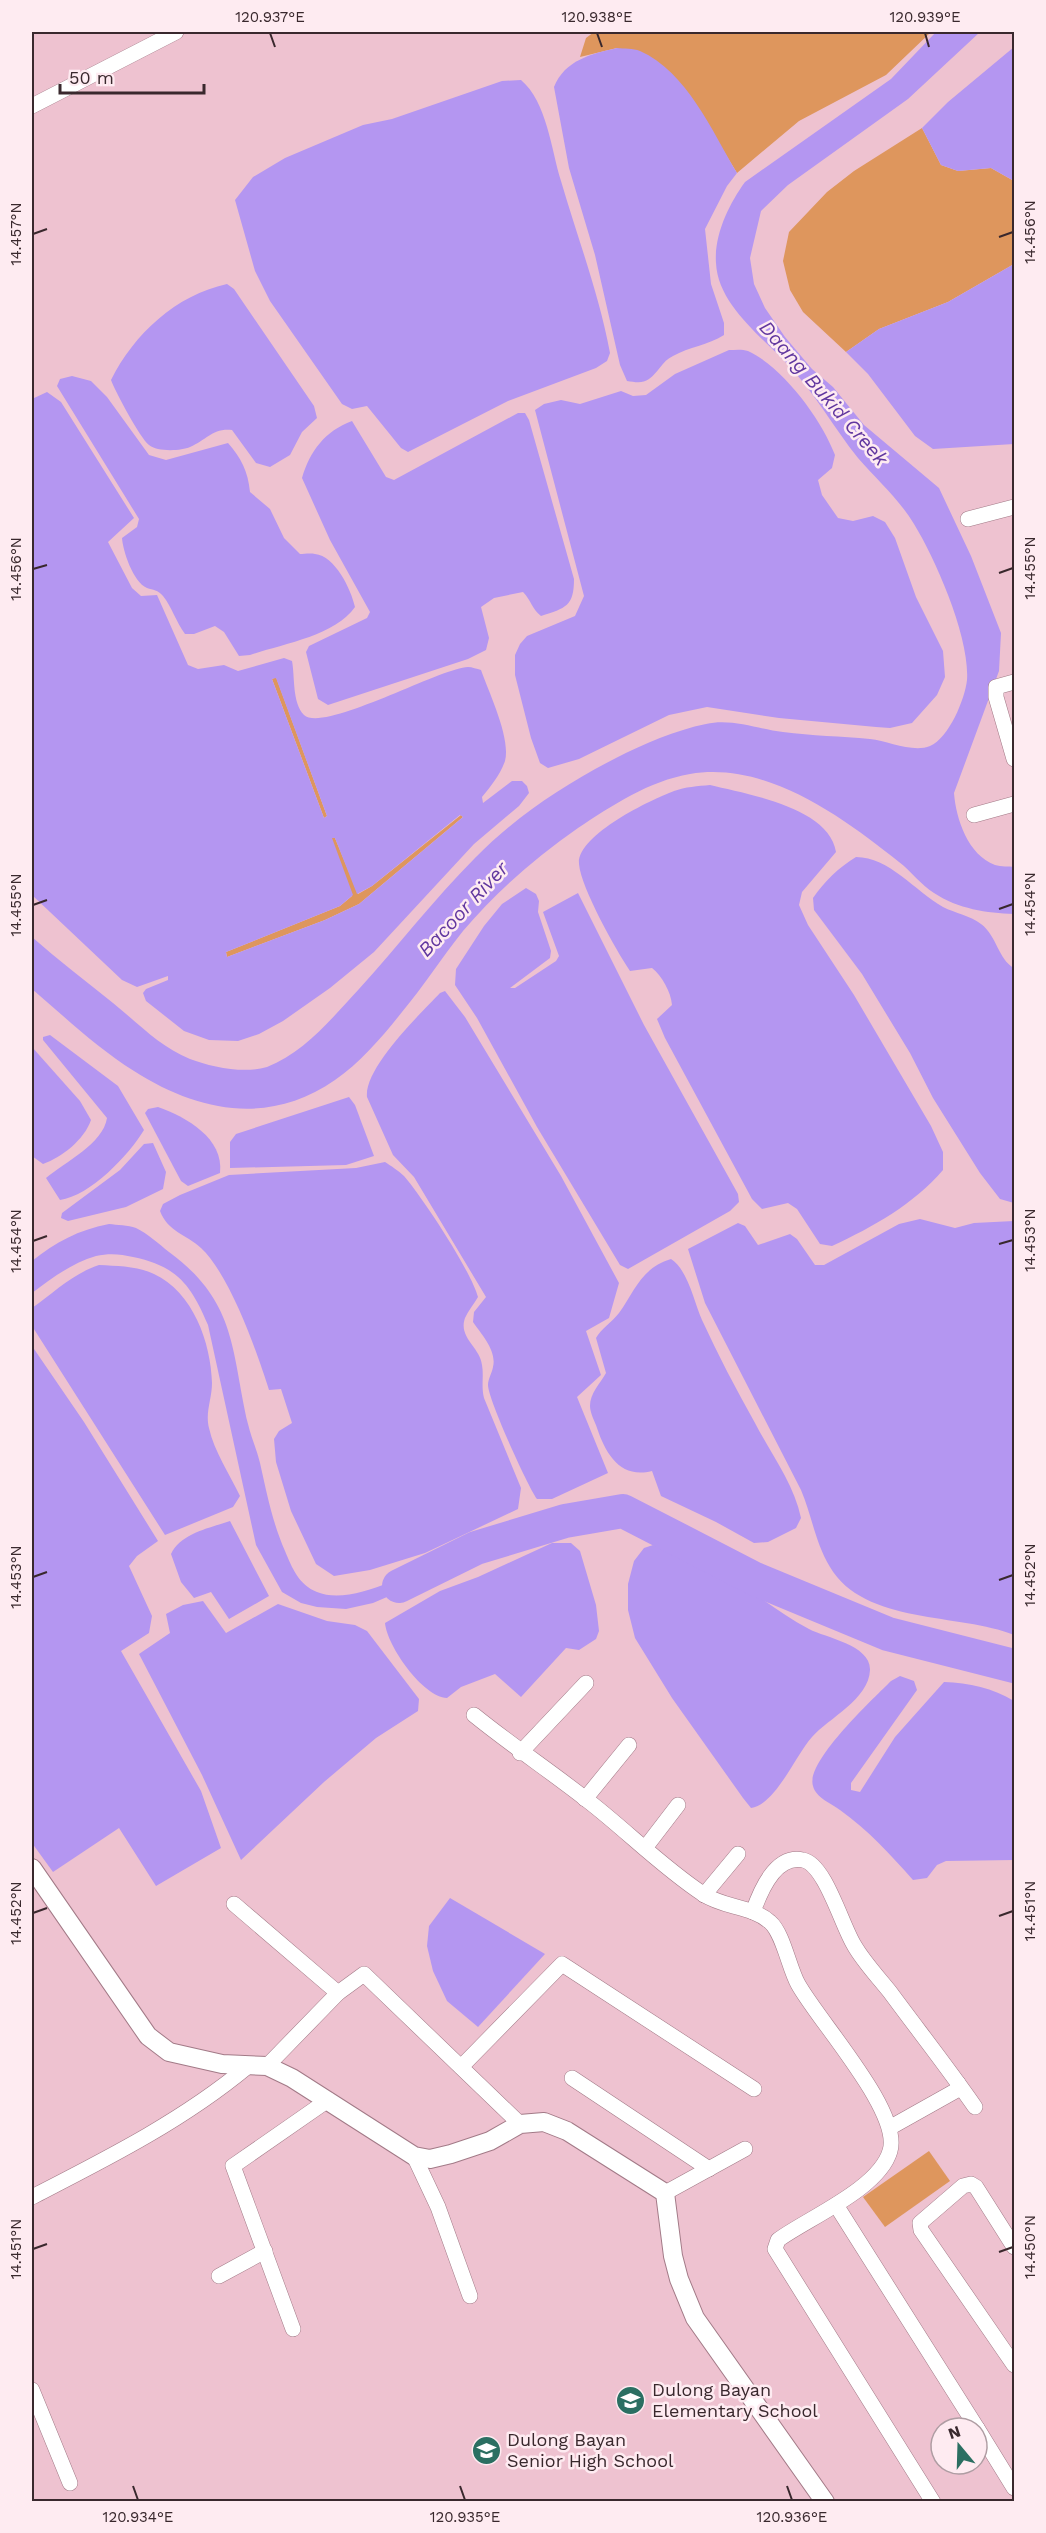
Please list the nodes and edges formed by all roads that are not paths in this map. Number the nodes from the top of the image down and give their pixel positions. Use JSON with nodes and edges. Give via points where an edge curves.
{"nodes":[{"id":1,"x":176,"y":32,"type":"edge"},
{"id":2,"x":32,"y":106,"type":"edge"},
{"id":3,"x":1014,"y":507,"type":"edge"},
{"id":4,"x":968,"y":519,"type":"dead end"},
{"id":5,"x":1014,"y":682,"type":"edge"},
{"id":6,"x":1014,"y":759,"type":"edge"},
{"id":7,"x":1014,"y":804,"type":"edge"},
{"id":8,"x":974,"y":815,"type":"dead end"},
{"id":9,"x":586,"y":1683,"type":"dead end"},
{"id":10,"x":474,"y":1715,"type":"dead end"},
{"id":11,"x":629,"y":1745,"type":"dead end"},
{"id":12,"x":520,"y":1753,"type":"junction"},
{"id":13,"x":585,"y":1799,"type":"junction"},
{"id":14,"x":678,"y":1805,"type":"dead end"},
{"id":15,"x":645,"y":1848,"type":"junction"},
{"id":16,"x":738,"y":1854,"type":"dead end"},
{"id":17,"x":32,"y":1868,"type":"edge"},
{"id":18,"x":704,"y":1895,"type":"junction"},
{"id":19,"x":234,"y":1904,"type":"dead end"},
{"id":20,"x":753,"y":1912,"type":"junction"},
{"id":21,"x":338,"y":1994,"type":"junction"},
{"id":22,"x":267,"y":2066,"type":"junction"},
{"id":23,"x":247,"y":2067,"type":"junction"},
{"id":24,"x":461,"y":2067,"type":"junction"},
{"id":25,"x":572,"y":2078,"type":"dead end"},
{"id":26,"x":958,"y":2083,"type":"junction"},
{"id":27,"x":754,"y":2088,"type":"dead end"},
{"id":28,"x":328,"y":2100,"type":"junction"},
{"id":29,"x":975,"y":2107,"type":"dead end"},
{"id":30,"x":520,"y":2124,"type":"junction"},
{"id":31,"x":891,"y":2127,"type":"junction"},
{"id":32,"x":745,"y":2149,"type":"dead end"},
{"id":33,"x":414,"y":2156,"type":"junction"},
{"id":34,"x":709,"y":2169,"type":"junction"},
{"id":35,"x":665,"y":2193,"type":"junction"},
{"id":36,"x":32,"y":2198,"type":"edge"},
{"id":37,"x":836,"y":2205,"type":"junction"},
{"id":38,"x":1014,"y":2247,"type":"edge"},
{"id":39,"x":265,"y":2251,"type":"junction"},
{"id":40,"x":219,"y":2276,"type":"dead end"},
{"id":41,"x":470,"y":2296,"type":"dead end"},
{"id":42,"x":293,"y":2329,"type":"dead end"},
{"id":43,"x":1014,"y":2365,"type":"edge"},
{"id":44,"x":32,"y":2390,"type":"edge"},
{"id":45,"x":969,"y":2416,"type":"edge"},
{"id":46,"x":989,"y":2447,"type":"edge"},
{"id":47,"x":70,"y":2483,"type":"dead end"},
{"id":48,"x":1014,"y":2488,"type":"edge"},
{"id":49,"x":825,"y":2502,"type":"edge"},
{"id":50,"x":933,"y":2502,"type":"edge"}],
"edges":[{"from":1,"to":2,"type":"street"},
{"from":3,"to":4,"type":"street"},
{"from":5,"to":6,"type":"street","via":[[996,687]]},
{"from":7,"to":8,"type":"street"},
{"from":9,"to":12,"type":"street"},
{"from":10,"to":12,"type":"street"},
{"from":11,"to":13,"type":"street"},
{"from":12,"to":13,"type":"street"},
{"from":13,"to":15,"type":"street"},
{"from":14,"to":15,"type":"street"},
{"from":15,"to":18,"type":"street"},
{"from":16,"to":18,"type":"street"},
{"from":17,"to":23,"type":"street","via":[[126,2006],[158,2046],[169,2052]]},
{"from":18,"to":20,"type":"street"},
{"from":19,"to":21,"type":"street"},
{"from":20,"to":26,"type":"street","via":[[770,1875],[786,1863],[801,1859],[812,1863],[854,1945]]},
{"from":20,"to":31,"type":"street","via":[[772,1923],[796,1981],[814,2012],[880,2103]]},
{"from":21,"to":22,"type":"street"},
{"from":21,"to":24,"type":"street","via":[[364,1974]]},
{"from":22,"to":23,"type":"street"},
{"from":22,"to":28,"type":"street"},
{"from":23,"to":36,"type":"street","via":[[217,2092],[129,2147]]},
{"from":24,"to":27,"type":"street","via":[[562,1964]]},
{"from":24,"to":30,"type":"street"},
{"from":25,"to":34,"type":"street"},
{"from":26,"to":29,"type":"street"},
{"from":26,"to":31,"type":"street","via":[[957,2090]]},
{"from":28,"to":33,"type":"street"},
{"from":28,"to":39,"type":"street","via":[[233,2166]]},
{"from":30,"to":33,"type":"street","via":[[490,2141],[451,2154],[430,2159]]},
{"from":30,"to":35,"type":"street","via":[[544,2122],[567,2131]]},
{"from":31,"to":37,"type":"street","via":[[890,2152],[885,2163],[877,2174]]},
{"from":32,"to":34,"type":"street"},
{"from":33,"to":41,"type":"street","via":[[438,2207]]},
{"from":34,"to":35,"type":"street"},
{"from":35,"to":49,"type":"street","via":[[676,2268],[695,2318]]},
{"from":37,"to":45,"type":"street"},
{"from":37,"to":50,"type":"street","via":[[778,2240],[775,2249]]},
{"from":38,"to":43,"type":"street","via":[[976,2187],[970,2184],[920,2223],[921,2230]]},
{"from":39,"to":40,"type":"street"},
{"from":39,"to":42,"type":"street"},
{"from":44,"to":47,"type":"street"},
{"from":46,"to":48,"type":"street"}]}
